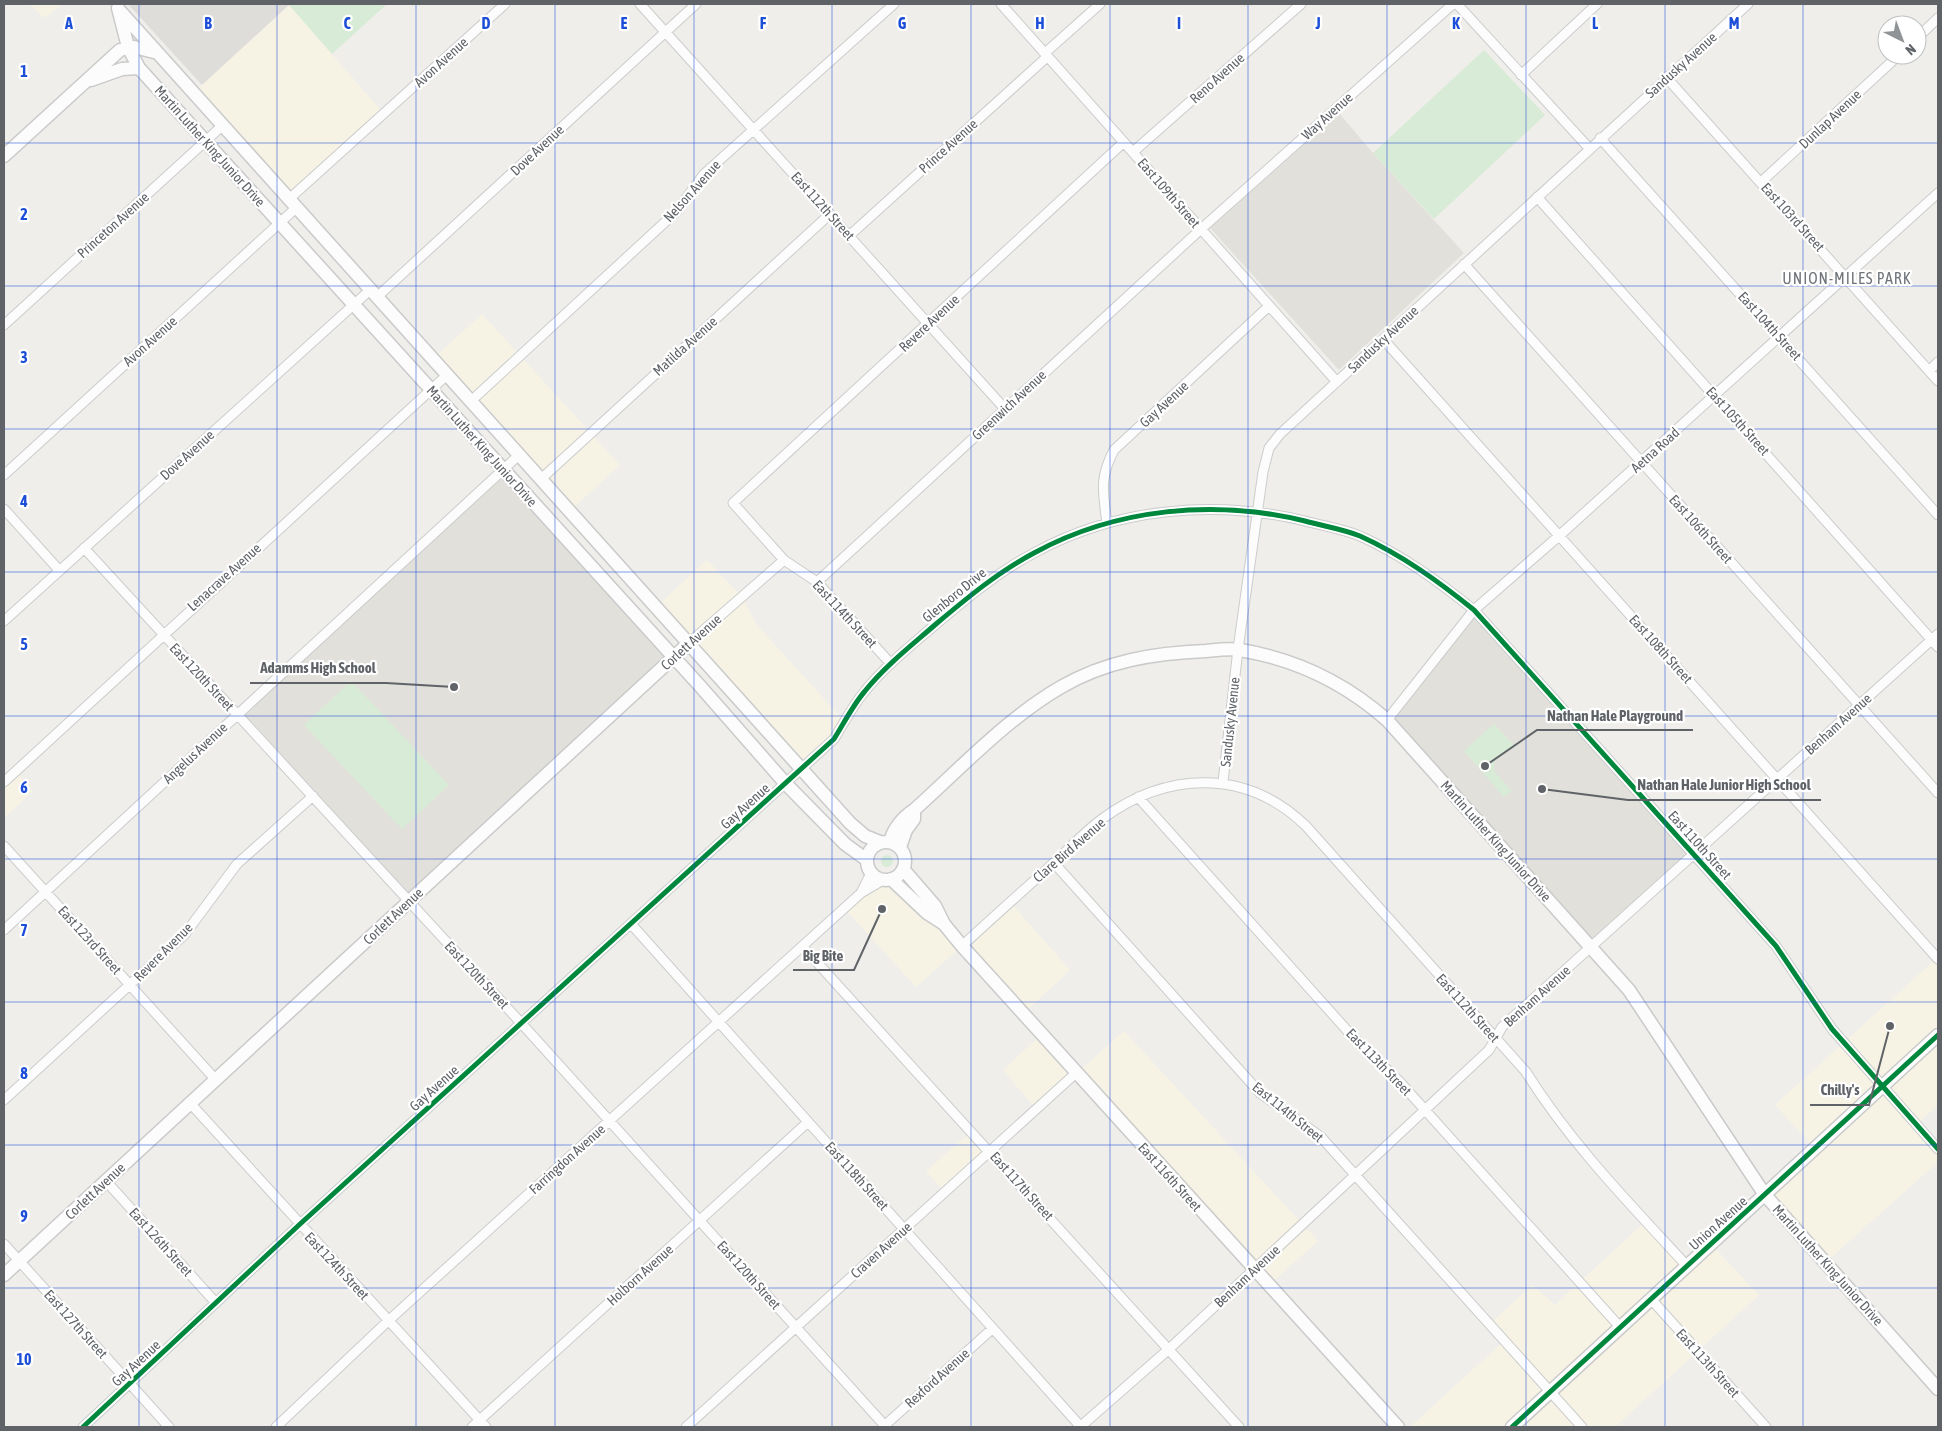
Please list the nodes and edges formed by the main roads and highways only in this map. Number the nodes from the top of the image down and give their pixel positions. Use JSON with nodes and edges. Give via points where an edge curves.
{"nodes":[{"id":1,"x":116,"y":6,"type":"edge"},
{"id":2,"x":124,"y":49,"type":"junction"},
{"id":3,"x":158,"y":53,"type":"junction"},
{"id":4,"x":140,"y":68,"type":"junction"},
{"id":5,"x":86,"y":82,"type":"junction"},
{"id":6,"x":4,"y":156,"type":"edge"},
{"id":7,"x":689,"y":643,"type":"junction"},
{"id":8,"x":674,"y":657,"type":"junction"},
{"id":9,"x":890,"y":844,"type":"junction"},
{"id":10,"x":867,"y":860,"type":"junction"},
{"id":11,"x":903,"y":869,"type":"junction"},
{"id":12,"x":887,"y":879,"type":"junction"},
{"id":13,"x":944,"y":924,"type":"junction"},
{"id":14,"x":1938,"y":1035,"type":"edge"},
{"id":15,"x":1765,"y":1195,"type":"junction"},
{"id":16,"x":4,"y":1275,"type":"edge"},
{"id":17,"x":1938,"y":1389,"type":"edge"},
{"id":18,"x":1398,"y":1427,"type":"edge"},
{"id":19,"x":1512,"y":1427,"type":"edge"}],
"edges":[{"from":1,"to":2,"type":"main road","via":[[123,28]]},
{"from":1,"to":3,"type":"main road"},
{"from":2,"to":3,"type":"main road","via":[[144,48]]},
{"from":2,"to":4,"type":"main road"},
{"from":2,"to":5,"type":"main road"},
{"from":3,"to":7,"type":"main road","name":"Martin Luther King Junior Drive"},
{"from":4,"to":5,"type":"main road","via":[[122,69]]},
{"from":4,"to":8,"type":"main road","name":"Martin Luther King Junior Drive"},
{"from":5,"to":6,"type":"main road"},
{"from":7,"to":8,"type":"main road","name":"Corlett Avenue"},
{"from":7,"to":9,"type":"main road","name":"Martin Luther King Junior Drive","via":[[850,823],[864,836]]},
{"from":8,"to":10,"type":"main road","name":"Martin Luther King Junior Drive","via":[[786,784],[845,844]]},
{"from":8,"to":16,"type":"main road","name":"Corlett Avenue"},
{"from":9,"to":10,"type":"main road","via":[[872,847]]},
{"from":9,"to":11,"type":"main road","via":[[905,858]]},
{"from":9,"to":15,"type":"main road","name":"Martin Luther King Junior Drive","via":[[906,815],[1016,717],[1061,687],[1122,660],[1165,652],[1238,649],[1298,666],[1337,682],[1387,720],[1629,990]]},
{"from":10,"to":12,"type":"main road","via":[[871,873]]},
{"from":11,"to":12,"type":"main road"},
{"from":11,"to":13,"type":"main road","name":"East 116th Street","via":[[935,906]]},
{"from":12,"to":13,"type":"main road","name":"East 116th Street"},
{"from":13,"to":18,"type":"main road","name":"East 116th Street"},
{"from":14,"to":15,"type":"main road","name":"Union Avenue"},
{"from":15,"to":17,"type":"main road","name":"Martin Luther King Junior Drive"},
{"from":15,"to":19,"type":"main road","name":"Union Avenue"}]}
